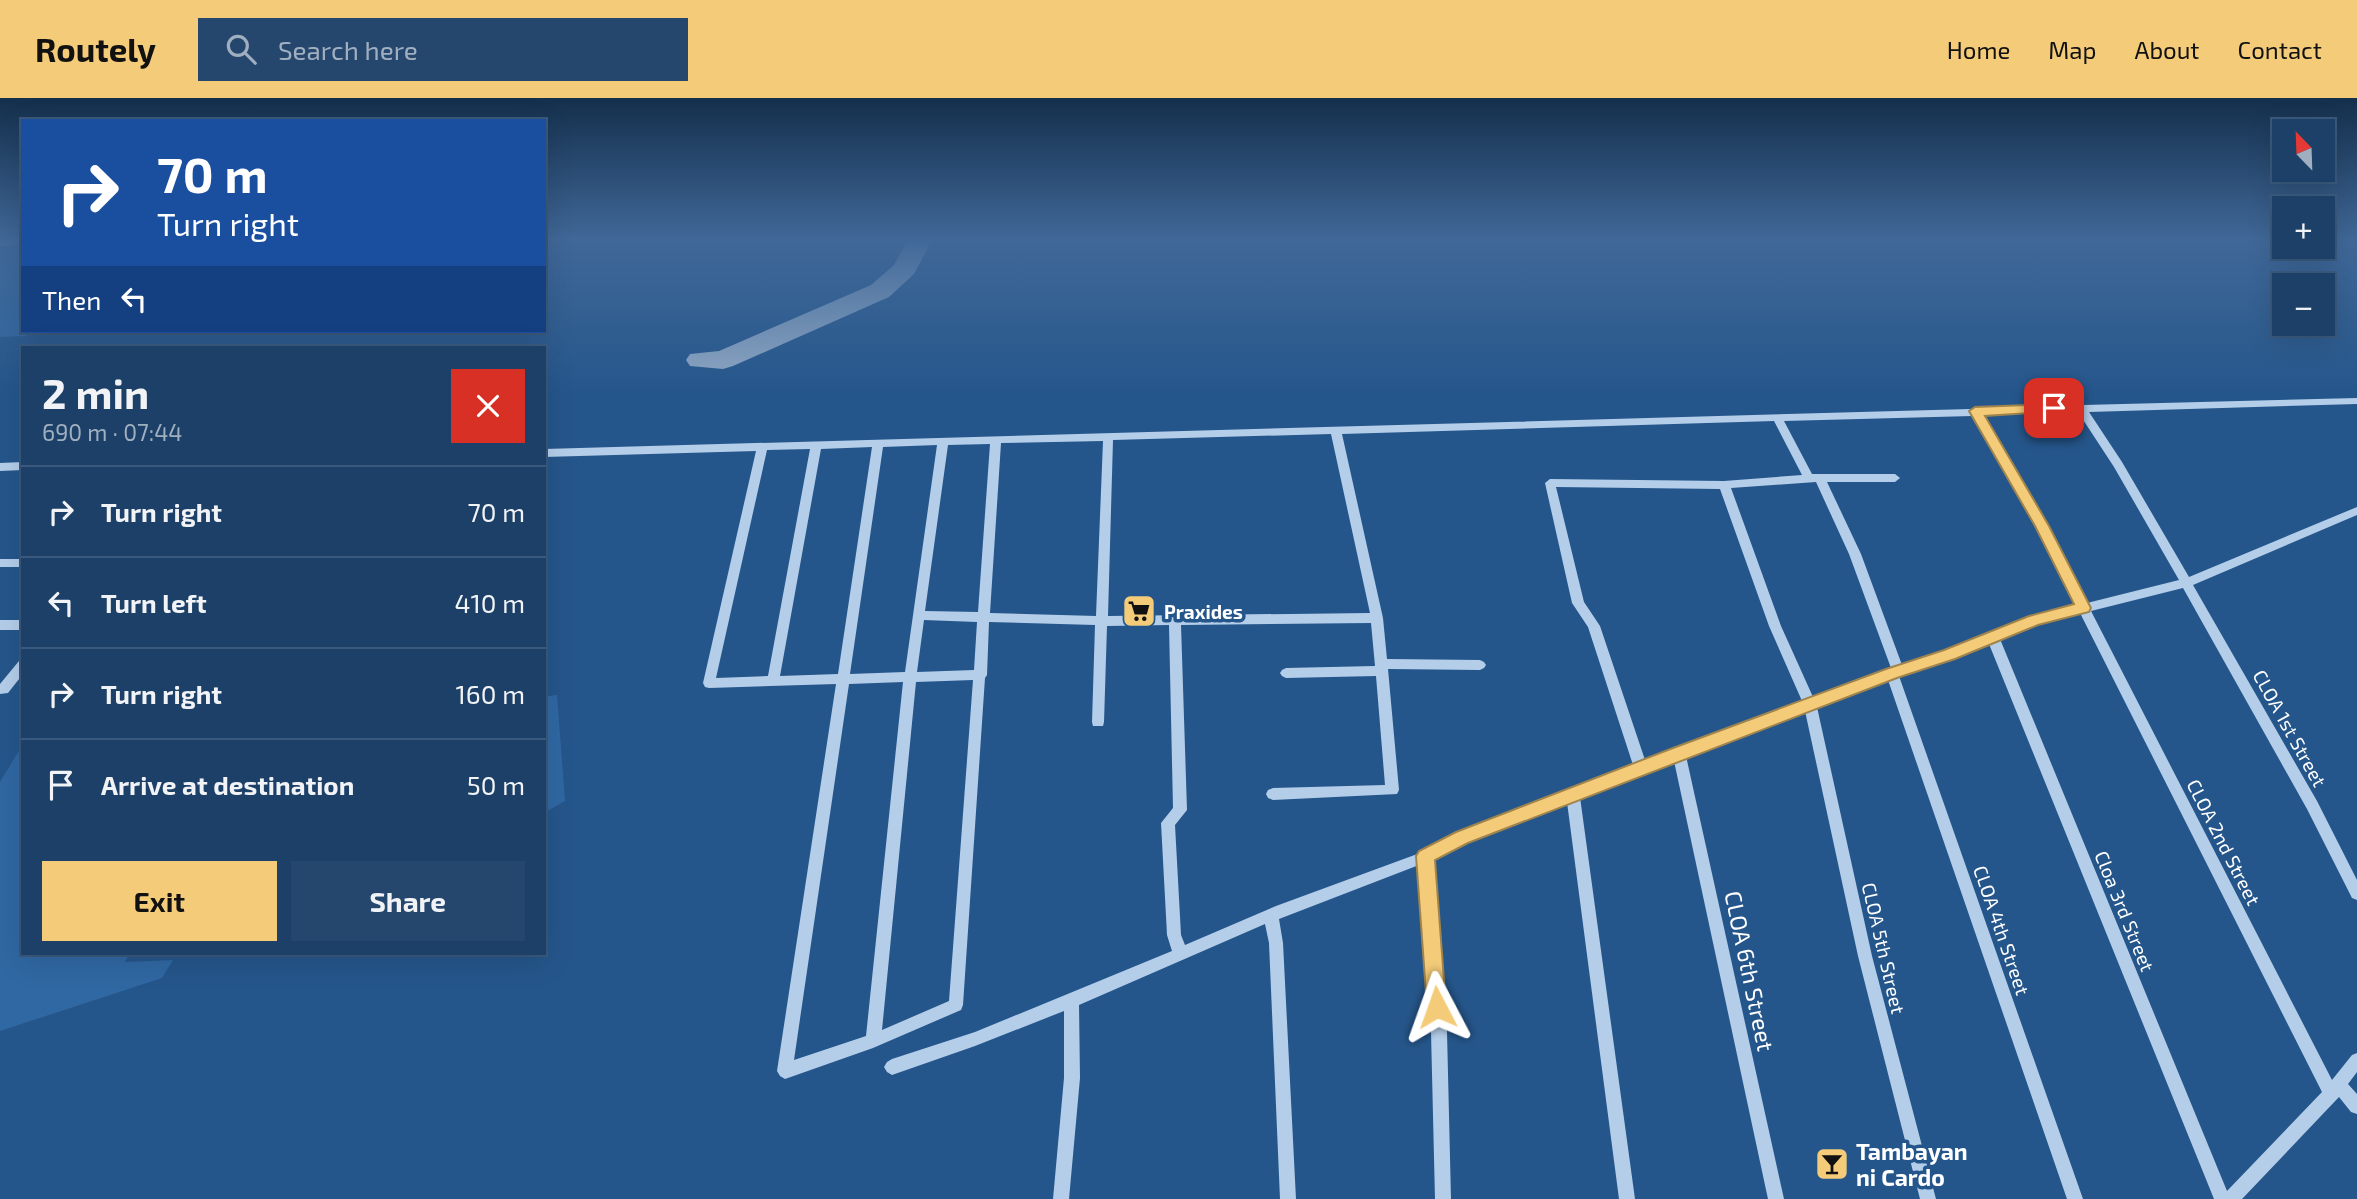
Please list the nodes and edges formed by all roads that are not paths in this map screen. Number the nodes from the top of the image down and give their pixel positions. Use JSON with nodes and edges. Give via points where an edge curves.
{"nodes":[{"id":1,"x":2357,"y":401,"type":"edge"},
{"id":2,"x":2080,"y":407,"type":"junction"},
{"id":3,"x":1975,"y":411,"type":"junction"},
{"id":4,"x":1777,"y":417,"type":"junction"},
{"id":5,"x":1336,"y":432,"type":"junction"},
{"id":6,"x":1108,"y":438,"type":"junction"},
{"id":7,"x":996,"y":441,"type":"junction"},
{"id":8,"x":943,"y":442,"type":"junction"},
{"id":9,"x":878,"y":444,"type":"junction"},
{"id":10,"x":816,"y":447,"type":"junction"},
{"id":11,"x":762,"y":448,"type":"junction"},
{"id":12,"x":546,"y":453,"type":"edge"},
{"id":13,"x":21,"y":466,"type":"edge"},
{"id":14,"x":0,"y":467,"type":"edge"},
{"id":15,"x":1814,"y":477,"type":"junction"},
{"id":16,"x":1895,"y":478,"type":"dead end"},
{"id":17,"x":1724,"y":485,"type":"junction"},
{"id":18,"x":2357,"y":511,"type":"edge"},
{"id":19,"x":0,"y":563,"type":"edge"},
{"id":20,"x":21,"y":563,"type":"edge"},
{"id":21,"x":2186,"y":583,"type":"junction"},
{"id":22,"x":2083,"y":608,"type":"junction"},
{"id":23,"x":918,"y":615,"type":"junction"},
{"id":24,"x":984,"y":617,"type":"junction"},
{"id":25,"x":1377,"y":618,"type":"junction"},
{"id":26,"x":1100,"y":621,"type":"junction"},
{"id":27,"x":1175,"y":621,"type":"junction"},
{"id":28,"x":0,"y":625,"type":"edge"},
{"id":29,"x":21,"y":625,"type":"edge"},
{"id":30,"x":1993,"y":638,"type":"junction"},
{"id":31,"x":1480,"y":665,"type":"dead end"},
{"id":32,"x":21,"y":666,"type":"edge"},
{"id":33,"x":1381,"y":667,"type":"junction"},
{"id":34,"x":1895,"y":672,"type":"junction"},
{"id":35,"x":1286,"y":673,"type":"dead end"},
{"id":36,"x":981,"y":675,"type":"junction"},
{"id":37,"x":910,"y":678,"type":"junction"},
{"id":38,"x":842,"y":680,"type":"junction"},
{"id":39,"x":773,"y":681,"type":"junction"},
{"id":40,"x":1,"y":691,"type":"edge"},
{"id":41,"x":1810,"y":705,"type":"junction"},
{"id":42,"x":1098,"y":722,"type":"dead end"},
{"id":43,"x":1679,"y":753,"type":"junction"},
{"id":44,"x":1641,"y":768,"type":"junction"},
{"id":45,"x":1273,"y":794,"type":"dead end"},
{"id":46,"x":1573,"y":794,"type":"junction"},
{"id":47,"x":1425,"y":856,"type":"junction"},
{"id":48,"x":2357,"y":894,"type":"edge"},
{"id":49,"x":1271,"y":916,"type":"junction"},
{"id":50,"x":1180,"y":954,"type":"junction"},
{"id":51,"x":1071,"y":1001,"type":"junction"},
{"id":52,"x":873,"y":1041,"type":"junction"},
{"id":53,"x":2357,"y":1060,"type":"edge"},
{"id":54,"x":892,"y":1067,"type":"dead end"},
{"id":55,"x":2334,"y":1089,"type":"junction"},
{"id":56,"x":2357,"y":1106,"type":"edge"},
{"id":57,"x":1061,"y":1199,"type":"edge"},
{"id":58,"x":1289,"y":1199,"type":"edge"},
{"id":59,"x":1443,"y":1199,"type":"edge"},
{"id":60,"x":1627,"y":1199,"type":"edge"},
{"id":61,"x":1776,"y":1199,"type":"edge"},
{"id":62,"x":1928,"y":1199,"type":"edge"},
{"id":63,"x":2075,"y":1199,"type":"edge"},
{"id":64,"x":2222,"y":1199,"type":"edge"},
{"id":65,"x":2231,"y":1199,"type":"edge"}],
"edges":[{"from":1,"to":2,"type":"street"},
{"from":2,"to":3,"type":"street"},
{"from":2,"to":21,"type":"street","name":"CLOA 1st Street"},
{"from":3,"to":4,"type":"street"},
{"from":3,"to":22,"type":"street","name":"CLOA 2nd Street"},
{"from":4,"to":5,"type":"street"},
{"from":4,"to":15,"type":"street"},
{"from":5,"to":6,"type":"street"},
{"from":5,"to":25,"type":"street"},
{"from":6,"to":7,"type":"street"},
{"from":6,"to":26,"type":"street"},
{"from":7,"to":8,"type":"street"},
{"from":7,"to":24,"type":"street"},
{"from":8,"to":9,"type":"street"},
{"from":8,"to":23,"type":"street"},
{"from":9,"to":10,"type":"street"},
{"from":9,"to":38,"type":"street"},
{"from":10,"to":11,"type":"street"},
{"from":10,"to":39,"type":"street"},
{"from":11,"to":12,"type":"street"},
{"from":11,"to":39,"type":"street","via":[[709,683]]},
{"from":13,"to":14,"type":"street"},
{"from":15,"to":16,"type":"street"},
{"from":15,"to":17,"type":"street"},
{"from":15,"to":34,"type":"street","via":[[1855,554]]},
{"from":17,"to":41,"type":"street","via":[[1775,626]]},
{"from":17,"to":44,"type":"street","via":[[1550,483],[1578,603],[1594,626]]},
{"from":18,"to":21,"type":"street"},
{"from":19,"to":20,"type":"street"},
{"from":21,"to":22,"type":"street"},
{"from":21,"to":48,"type":"street","name":"CLOA 1st Street"},
{"from":22,"to":30,"type":"street","via":[[2035,620]]},
{"from":22,"to":55,"type":"street","name":"CLOA 2nd Street"},
{"from":23,"to":24,"type":"street"},
{"from":23,"to":37,"type":"street"},
{"from":24,"to":26,"type":"street"},
{"from":24,"to":36,"type":"street"},
{"from":25,"to":27,"type":"street"},
{"from":25,"to":33,"type":"street"},
{"from":26,"to":27,"type":"street"},
{"from":26,"to":42,"type":"street"},
{"from":27,"to":50,"type":"street","via":[[1180,810],[1168,823],[1174,934]]},
{"from":28,"to":29,"type":"street"},
{"from":30,"to":34,"type":"street"},
{"from":30,"to":64,"type":"street","name":"Cloa 3rd Street"},
{"from":31,"to":33,"type":"street"},
{"from":32,"to":40,"type":"street"},
{"from":33,"to":35,"type":"street"},
{"from":33,"to":45,"type":"street","via":[[1392,790]]},
{"from":34,"to":41,"type":"street"},
{"from":34,"to":63,"type":"street","name":"CLOA 4th Street"},
{"from":36,"to":37,"type":"street"},
{"from":36,"to":52,"type":"street","via":[[957,1005]]},
{"from":37,"to":38,"type":"street"},
{"from":37,"to":52,"type":"street"},
{"from":38,"to":39,"type":"street"},
{"from":38,"to":52,"type":"street","via":[[785,1071]]},
{"from":41,"to":43,"type":"street"},
{"from":41,"to":62,"type":"street","name":"CLOA 5th Street","via":[[1865,956]]},
{"from":43,"to":44,"type":"street"},
{"from":43,"to":61,"type":"street","name":"CLOA 6th Street"},
{"from":44,"to":46,"type":"street"},
{"from":46,"to":47,"type":"street"},
{"from":46,"to":60,"type":"street"},
{"from":47,"to":49,"type":"street"},
{"from":47,"to":59,"type":"street","via":[[1438,1032]]},
{"from":49,"to":50,"type":"street"},
{"from":49,"to":58,"type":"street"},
{"from":50,"to":51,"type":"street"},
{"from":51,"to":54,"type":"street"},
{"from":51,"to":57,"type":"street","via":[[1072,1077]]},
{"from":53,"to":55,"type":"street"},
{"from":55,"to":56,"type":"street","name":"CLOA 2nd Street"},
{"from":55,"to":65,"type":"street"}]}
